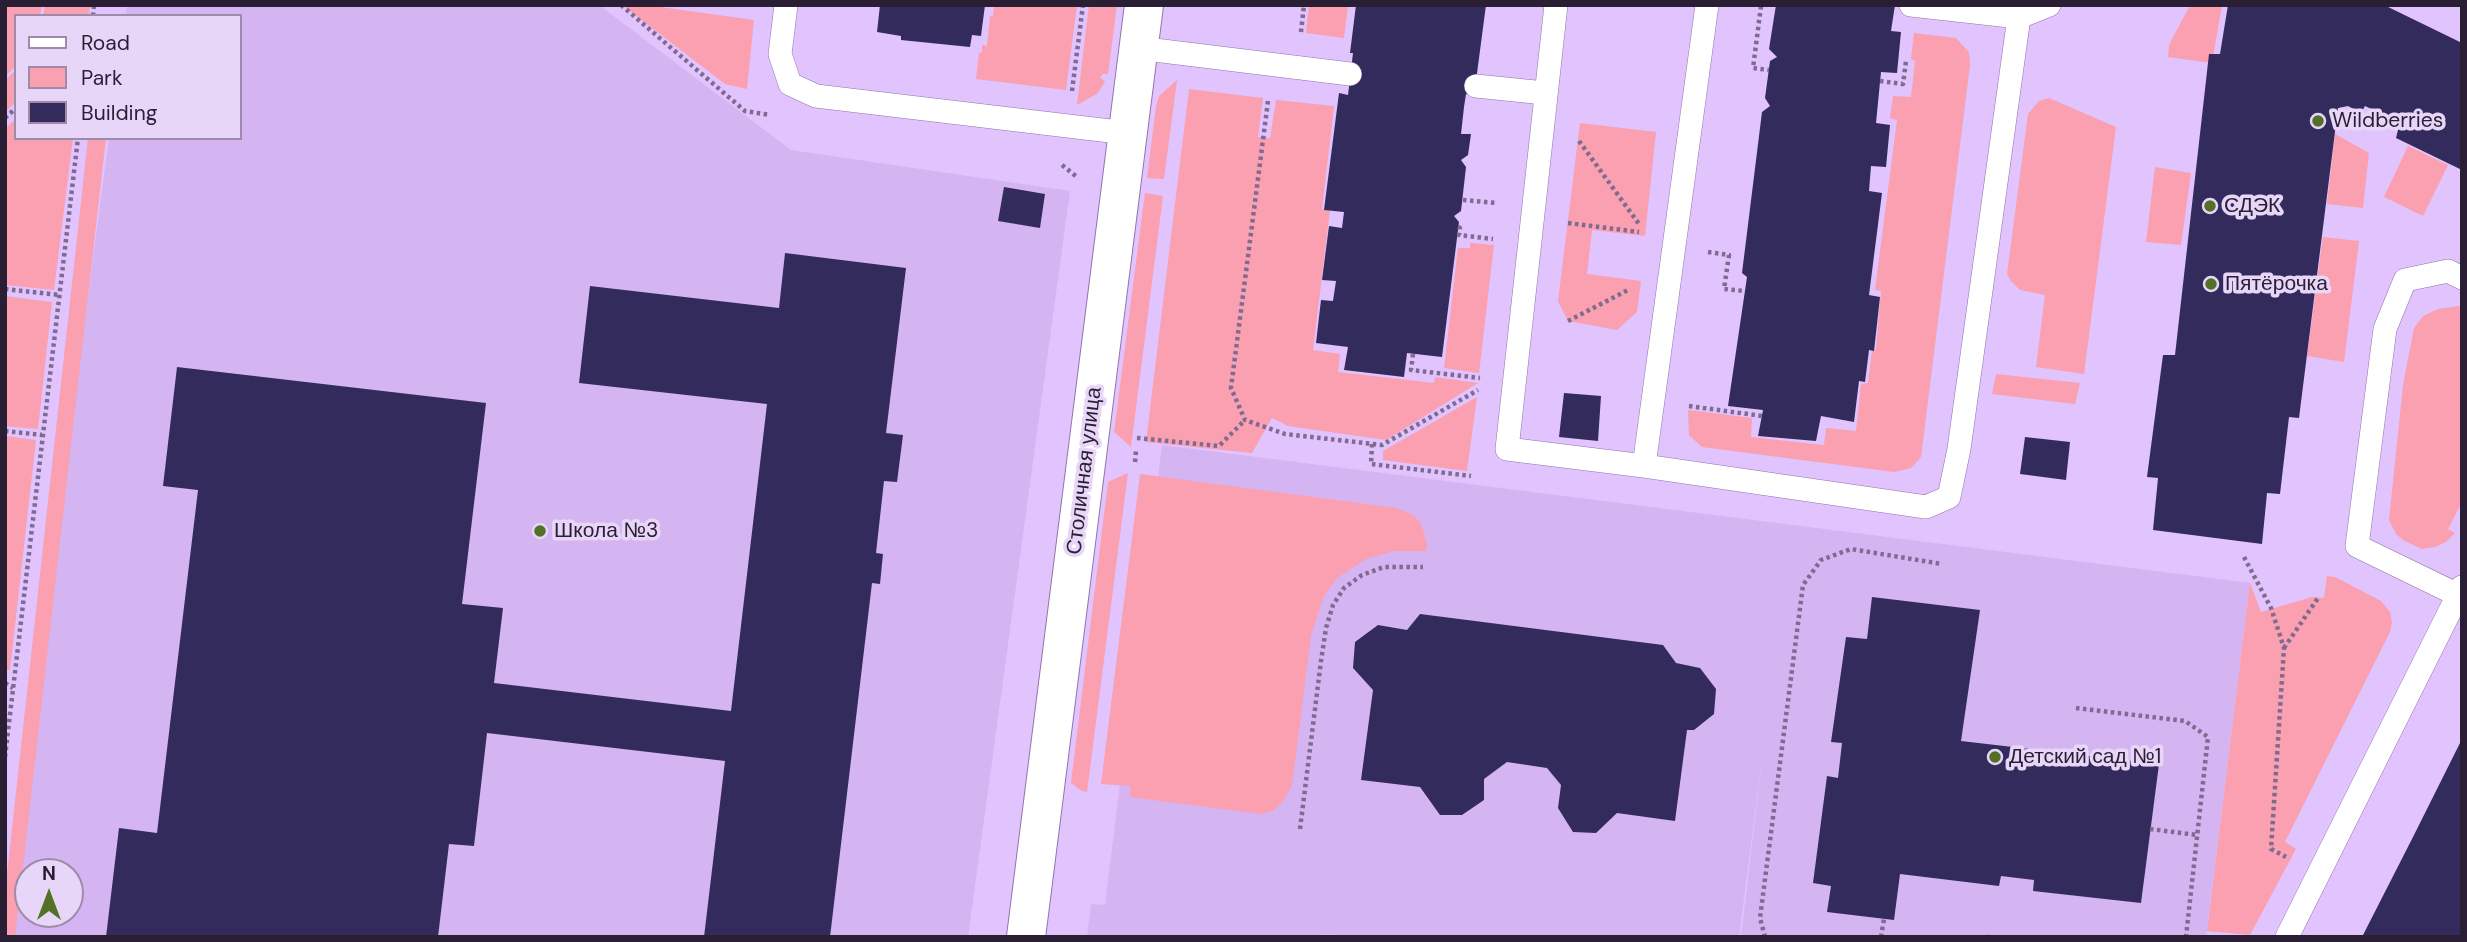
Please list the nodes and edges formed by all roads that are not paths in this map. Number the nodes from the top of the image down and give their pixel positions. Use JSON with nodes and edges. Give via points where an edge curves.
{"nodes":[{"id":1,"x":786,"y":5,"type":"edge"},
{"id":2,"x":1144,"y":5,"type":"edge"},
{"id":3,"x":1556,"y":5,"type":"edge"},
{"id":4,"x":1707,"y":5,"type":"edge"},
{"id":5,"x":1911,"y":5,"type":"edge"},
{"id":6,"x":2049,"y":5,"type":"edge"},
{"id":7,"x":2019,"y":17,"type":"junction"},
{"id":8,"x":1138,"y":48,"type":"junction"},
{"id":9,"x":1350,"y":74,"type":"dead end"},
{"id":10,"x":1476,"y":86,"type":"dead end"},
{"id":11,"x":1545,"y":93,"type":"junction"},
{"id":12,"x":1126,"y":133,"type":"junction"},
{"id":13,"x":2462,"y":278,"type":"edge"},
{"id":14,"x":1644,"y":466,"type":"junction"},
{"id":15,"x":2460,"y":593,"type":"edge"},
{"id":16,"x":1026,"y":937,"type":"edge"},
{"id":17,"x":2287,"y":937,"type":"edge"}],
"edges":[{"from":1,"to":12,"type":"lane","via":[[780,54],[790,84],[816,96]]},
{"from":2,"to":8,"type":"street","name":"Столичная улица"},
{"from":3,"to":11,"type":"lane"},
{"from":4,"to":14,"type":"lane"},
{"from":5,"to":7,"type":"lane"},
{"from":6,"to":7,"type":"lane"},
{"from":7,"to":14,"type":"lane","via":[[1949,497],[1926,507]]},
{"from":8,"to":9,"type":"lane"},
{"from":8,"to":12,"type":"street","name":"Столичная улица"},
{"from":10,"to":11,"type":"lane"},
{"from":11,"to":14,"type":"lane","via":[[1507,449]]},
{"from":12,"to":16,"type":"street","name":"Столичная улица"},
{"from":13,"to":15,"type":"lane","via":[[2448,271],[2405,280],[2385,329],[2357,546]]},
{"from":15,"to":17,"type":"lane"}]}
